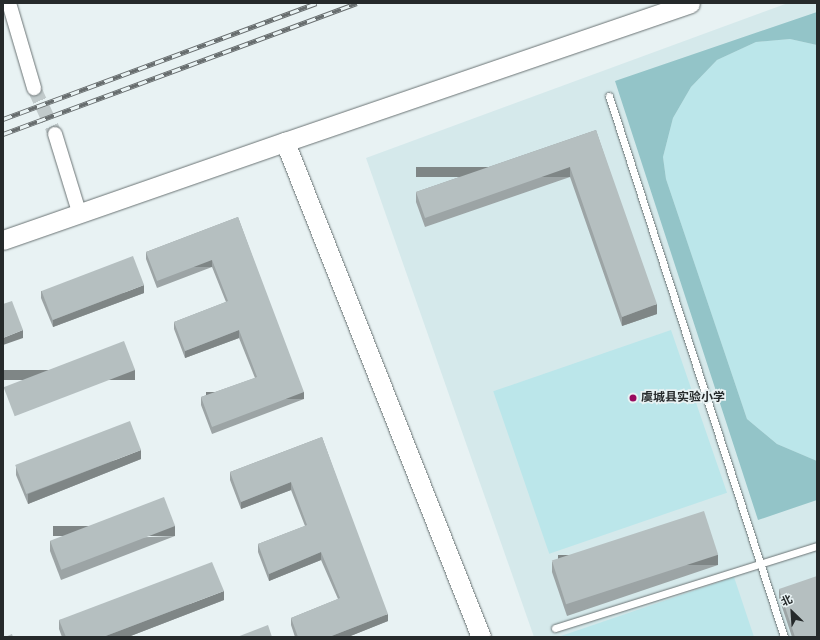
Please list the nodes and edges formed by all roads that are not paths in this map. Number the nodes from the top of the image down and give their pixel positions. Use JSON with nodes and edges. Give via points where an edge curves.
{"nodes":[{"id":1,"x":9,"y":3,"type":"edge"},
{"id":2,"x":690,"y":3,"type":"edge"},
{"id":3,"x":34,"y":88,"type":"tunnel mouth"},
{"id":4,"x":609,"y":96,"type":"dead end"},
{"id":5,"x":56,"y":134,"type":"tunnel mouth"},
{"id":6,"x":285,"y":142,"type":"junction"},
{"id":7,"x":79,"y":212,"type":"junction"},
{"id":8,"x":3,"y":240,"type":"edge"},
{"id":9,"x":817,"y":546,"type":"edge"},
{"id":10,"x":760,"y":564,"type":"junction"},
{"id":11,"x":555,"y":628,"type":"dead end"},
{"id":12,"x":477,"y":636,"type":"edge"},
{"id":13,"x":784,"y":637,"type":"edge"}],
"edges":[{"from":1,"to":3,"type":"street"},
{"from":2,"to":6,"type":"street"},
{"from":4,"to":10,"type":"lane"},
{"from":5,"to":7,"type":"street"},
{"from":6,"to":7,"type":"street"},
{"from":6,"to":12,"type":"street"},
{"from":7,"to":8,"type":"street"},
{"from":9,"to":10,"type":"lane"},
{"from":10,"to":11,"type":"lane"},
{"from":10,"to":13,"type":"lane"}]}
